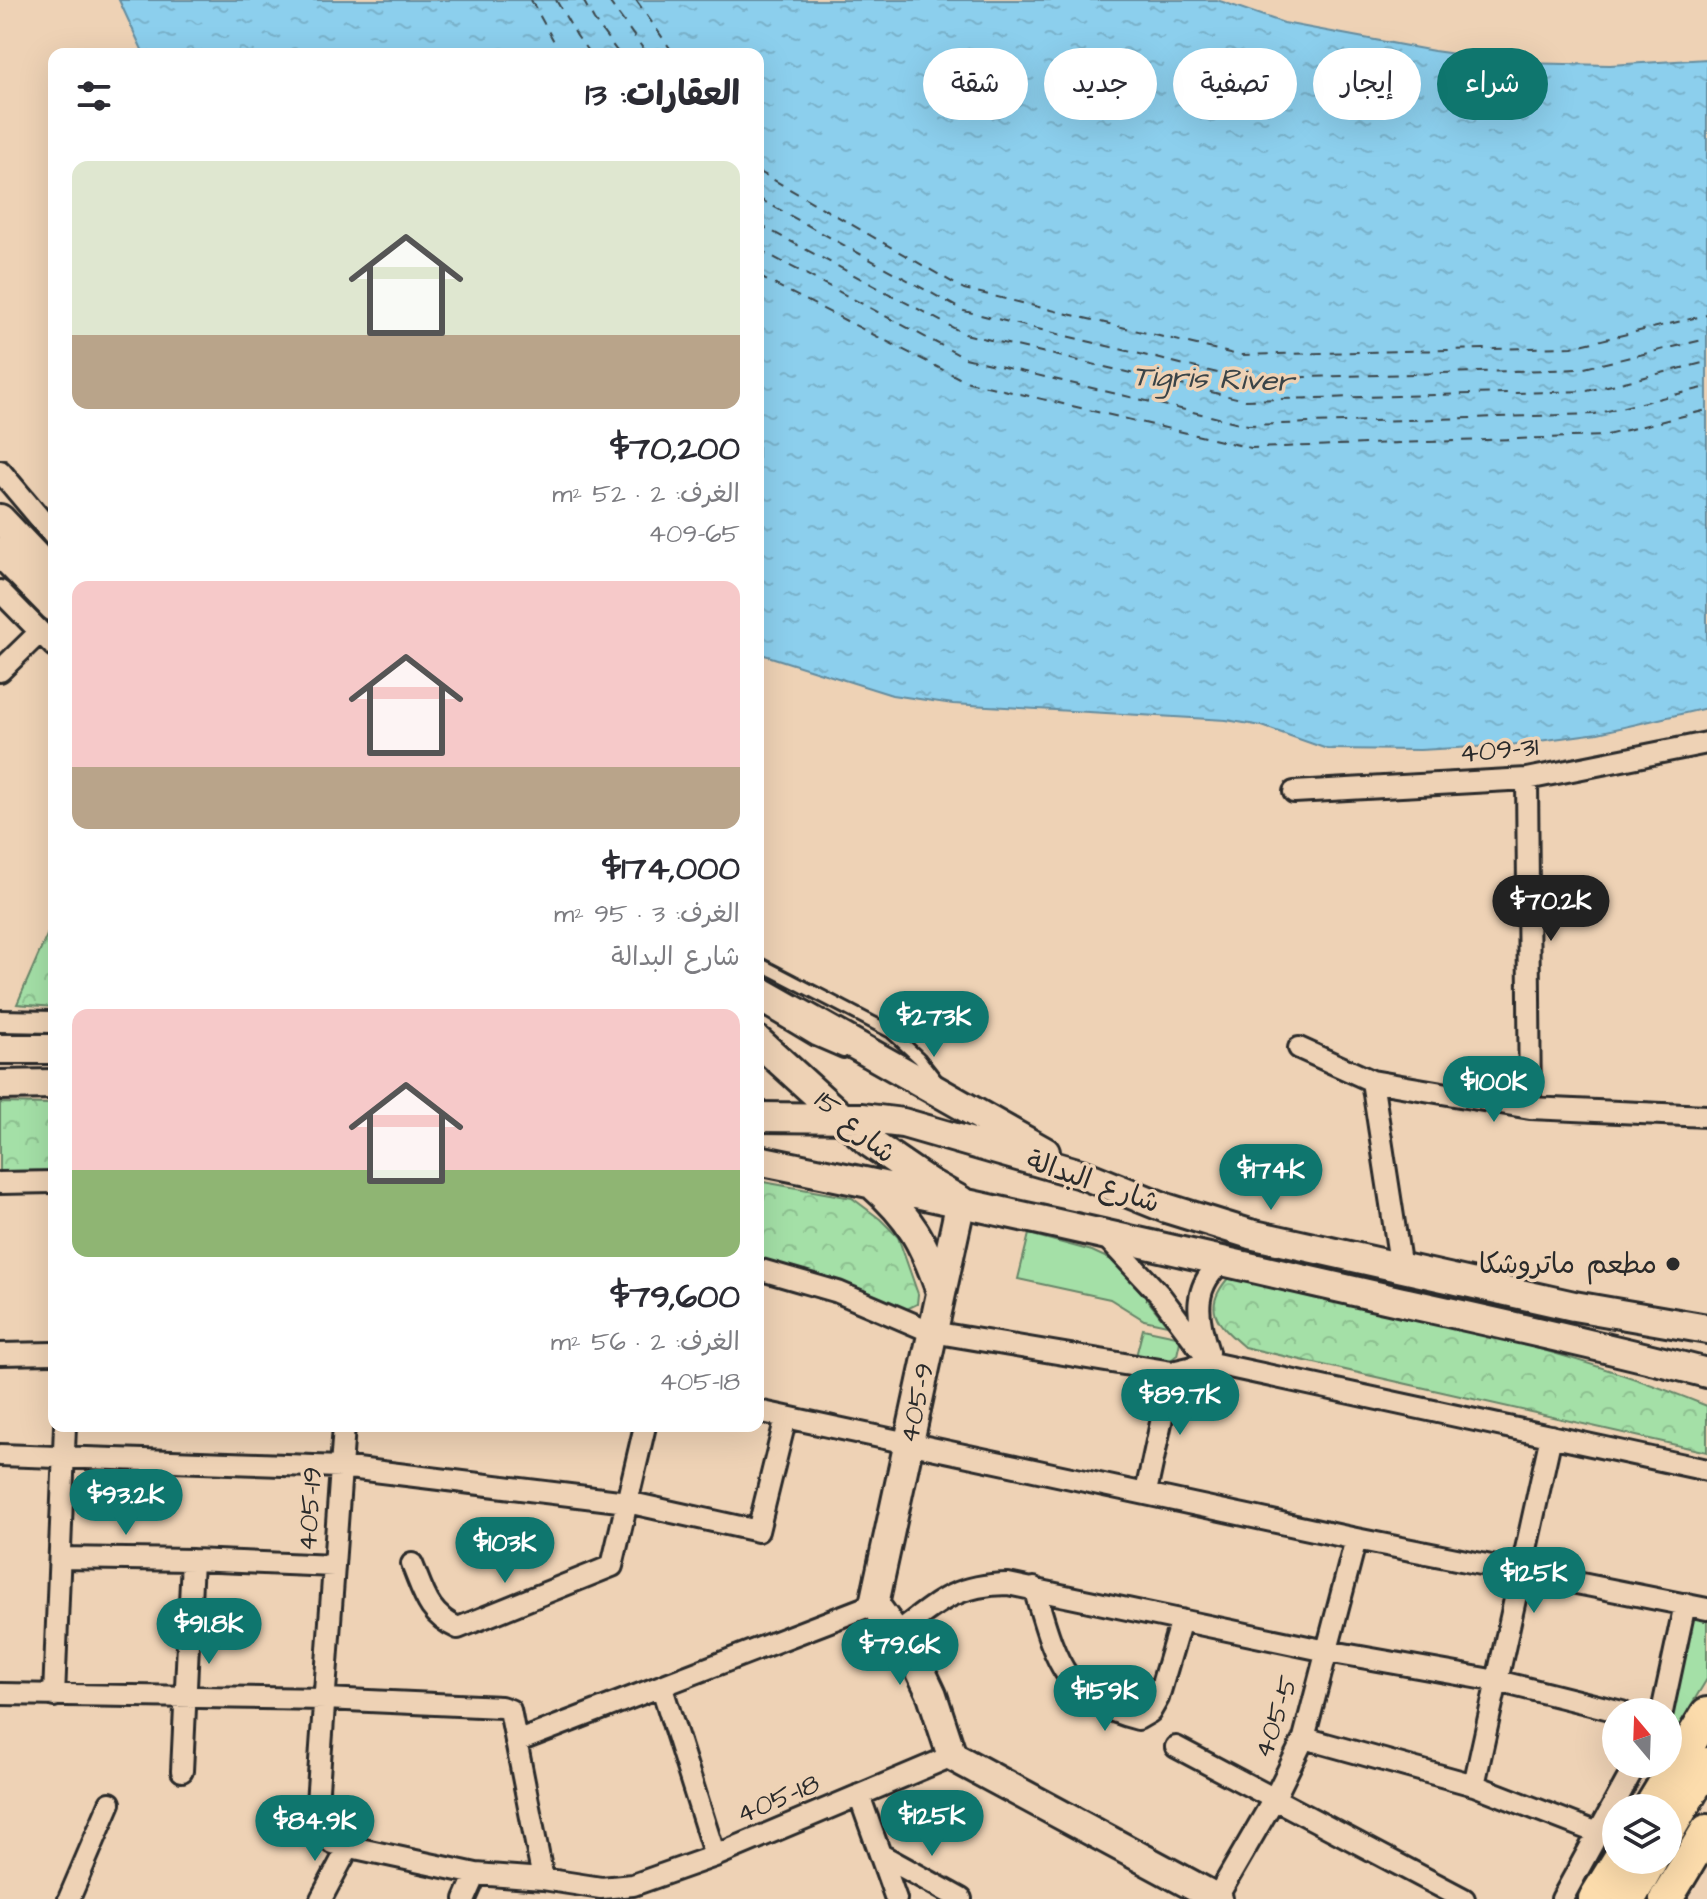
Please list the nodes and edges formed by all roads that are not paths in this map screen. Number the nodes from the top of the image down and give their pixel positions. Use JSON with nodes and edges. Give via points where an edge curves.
{"nodes":[{"id":1,"x":0,"y":471,"type":"edge"},
{"id":2,"x":0,"y":519,"type":"edge"},
{"id":3,"x":48,"y":528,"type":"edge"},
{"id":4,"x":0,"y":552,"type":"edge"},
{"id":5,"x":48,"y":570,"type":"edge"},
{"id":6,"x":0,"y":591,"type":"edge"},
{"id":7,"x":48,"y":601,"type":"edge"},
{"id":8,"x":47,"y":639,"type":"edge"},
{"id":9,"x":0,"y":671,"type":"edge"},
{"id":10,"x":1707,"y":743,"type":"edge"},
{"id":11,"x":1527,"y":779,"type":"junction"},
{"id":12,"x":1294,"y":792,"type":"dead end"},
{"id":13,"x":764,"y":966,"type":"edge"},
{"id":14,"x":764,"y":993,"type":"edge"},
{"id":15,"x":764,"y":1009,"type":"edge"},
{"id":16,"x":0,"y":1021,"type":"edge"},
{"id":17,"x":48,"y":1022,"type":"edge"},
{"id":18,"x":764,"y":1047,"type":"edge"},
{"id":19,"x":1299,"y":1048,"type":"dead end"},
{"id":20,"x":0,"y":1049,"type":"edge"},
{"id":21,"x":48,"y":1049,"type":"edge"},
{"id":22,"x":887,"y":1063,"type":"junction"},
{"id":23,"x":1372,"y":1081,"type":"junction"},
{"id":24,"x":48,"y":1084,"type":"edge"},
{"id":25,"x":0,"y":1085,"type":"edge"},
{"id":26,"x":946,"y":1097,"type":"junction"},
{"id":27,"x":1530,"y":1108,"type":"junction"},
{"id":28,"x":1707,"y":1116,"type":"edge"},
{"id":29,"x":764,"y":1117,"type":"edge"},
{"id":30,"x":841,"y":1119,"type":"junction"},
{"id":31,"x":764,"y":1161,"type":"edge"},
{"id":32,"x":1084,"y":1175,"type":"junction"},
{"id":33,"x":48,"y":1182,"type":"edge"},
{"id":34,"x":0,"y":1183,"type":"edge"},
{"id":35,"x":872,"y":1184,"type":"junction"},
{"id":36,"x":961,"y":1201,"type":"junction"},
{"id":37,"x":1104,"y":1235,"type":"junction"},
{"id":38,"x":1225,"y":1260,"type":"junction"},
{"id":39,"x":1401,"y":1269,"type":"junction"},
{"id":40,"x":764,"y":1271,"type":"edge"},
{"id":41,"x":941,"y":1293,"type":"junction"},
{"id":42,"x":1707,"y":1329,"type":"edge"},
{"id":43,"x":932,"y":1332,"type":"junction"},
{"id":44,"x":48,"y":1353,"type":"edge"},
{"id":45,"x":0,"y":1354,"type":"edge"},
{"id":46,"x":1211,"y":1363,"type":"junction"},
{"id":47,"x":1172,"y":1372,"type":"junction"},
{"id":48,"x":1707,"y":1373,"type":"edge"},
{"id":49,"x":764,"y":1412,"type":"edge"},
{"id":50,"x":786,"y":1417,"type":"junction"},
{"id":51,"x":65,"y":1432,"type":"edge"},
{"id":52,"x":344,"y":1432,"type":"edge"},
{"id":53,"x":644,"y":1432,"type":"edge"},
{"id":54,"x":1551,"y":1436,"type":"junction"},
{"id":55,"x":909,"y":1443,"type":"junction"},
{"id":56,"x":0,"y":1455,"type":"edge"},
{"id":57,"x":64,"y":1456,"type":"junction"},
{"id":58,"x":341,"y":1467,"type":"junction"},
{"id":59,"x":1707,"y":1470,"type":"edge"},
{"id":60,"x":1146,"y":1492,"type":"junction"},
{"id":61,"x":627,"y":1502,"type":"junction"},
{"id":62,"x":1356,"y":1539,"type":"junction"},
{"id":63,"x":60,"y":1558,"type":"junction"},
{"id":64,"x":192,"y":1560,"type":"junction"},
{"id":65,"x":412,"y":1564,"type":"dead end"},
{"id":66,"x":334,"y":1566,"type":"junction"},
{"id":67,"x":1521,"y":1570,"type":"junction"},
{"id":68,"x":1034,"y":1588,"type":"junction"},
{"id":69,"x":874,"y":1604,"type":"junction"},
{"id":70,"x":1685,"y":1604,"type":"junction"},
{"id":71,"x":1707,"y":1609,"type":"edge"},
{"id":72,"x":1181,"y":1620,"type":"junction"},
{"id":73,"x":896,"y":1634,"type":"junction"},
{"id":74,"x":1327,"y":1651,"type":"junction"},
{"id":75,"x":1497,"y":1681,"type":"junction"},
{"id":76,"x":662,"y":1688,"type":"junction"},
{"id":77,"x":0,"y":1694,"type":"edge"},
{"id":78,"x":54,"y":1696,"type":"junction"},
{"id":79,"x":186,"y":1698,"type":"junction"},
{"id":80,"x":1665,"y":1698,"type":"edge"},
{"id":81,"x":325,"y":1699,"type":"junction"},
{"id":82,"x":1602,"y":1707,"type":"edge"},
{"id":83,"x":1707,"y":1714,"type":"edge"},
{"id":84,"x":1304,"y":1738,"type":"junction"},
{"id":85,"x":516,"y":1742,"type":"junction"},
{"id":86,"x":1176,"y":1747,"type":"dead end"},
{"id":87,"x":952,"y":1756,"type":"junction"},
{"id":88,"x":1707,"y":1764,"type":"edge"},
{"id":89,"x":182,"y":1771,"type":"dead end"},
{"id":90,"x":1628,"y":1778,"type":"edge"},
{"id":91,"x":1474,"y":1785,"type":"junction"},
{"id":92,"x":1658,"y":1794,"type":"edge"},
{"id":93,"x":859,"y":1795,"type":"junction"},
{"id":94,"x":1274,"y":1799,"type":"junction"},
{"id":95,"x":110,"y":1803,"type":"dead end"},
{"id":96,"x":1682,"y":1807,"type":"edge"},
{"id":97,"x":1707,"y":1831,"type":"edge"},
{"id":98,"x":1598,"y":1833,"type":"junction"},
{"id":99,"x":323,"y":1834,"type":"joint"},
{"id":100,"x":348,"y":1848,"type":"junction"},
{"id":101,"x":715,"y":1856,"type":"junction"},
{"id":102,"x":883,"y":1856,"type":"junction"},
{"id":103,"x":476,"y":1874,"type":"junction"},
{"id":104,"x":1610,"y":1874,"type":"edge"},
{"id":105,"x":1643,"y":1874,"type":"edge"},
{"id":106,"x":543,"y":1879,"type":"junction"},
{"id":107,"x":69,"y":1899,"type":"edge"},
{"id":108,"x":321,"y":1899,"type":"edge"},
{"id":109,"x":465,"y":1899,"type":"edge"},
{"id":110,"x":896,"y":1899,"type":"edge"},
{"id":111,"x":961,"y":1899,"type":"edge"},
{"id":112,"x":1217,"y":1899,"type":"edge"},
{"id":113,"x":1464,"y":1899,"type":"edge"},
{"id":114,"x":1562,"y":1899,"type":"edge"},
{"id":115,"x":1595,"y":1899,"type":"edge"},
{"id":116,"x":1629,"y":1899,"type":"edge"},
{"id":117,"x":1666,"y":1899,"type":"edge"}],
"edges":[{"from":1,"to":3,"type":"street"},
{"from":2,"to":5,"type":"main road"},
{"from":4,"to":7,"type":"main road"},
{"from":6,"to":8,"type":"street"},
{"from":8,"to":9,"type":"street"},
{"from":10,"to":11,"type":"street","name":"409-31"},
{"from":11,"to":12,"type":"street","name":"409-31"},
{"from":11,"to":27,"type":"street"},
{"from":13,"to":26,"type":"lane","via":[[891,1032],[919,1058]]},
{"from":14,"to":22,"type":"main road"},
{"from":15,"to":22,"type":"lane","via":[[831,1048]]},
{"from":16,"to":17,"type":"street"},
{"from":18,"to":30,"type":"main road","name":"شارع 15"},
{"from":19,"to":23,"type":"street"},
{"from":20,"to":21,"type":"main road"},
{"from":22,"to":26,"type":"main road"},
{"from":23,"to":27,"type":"street"},
{"from":23,"to":39,"type":"street"},
{"from":24,"to":25,"type":"main road"},
{"from":26,"to":32,"type":"main road"},
{"from":27,"to":28,"type":"street"},
{"from":29,"to":30,"type":"main road","name":"شارع البدالة"},
{"from":30,"to":32,"type":"main road","name":"شارع البدالة","via":[[903,1123]]},
{"from":30,"to":36,"type":"main road","name":"شارع 15","via":[[898,1163]]},
{"from":31,"to":35,"type":"main road","name":"شارع البدالة"},
{"from":32,"to":39,"type":"main road","name":"شارع البدالة","via":[[1208,1222]]},
{"from":33,"to":34,"type":"street"},
{"from":35,"to":36,"type":"main road","name":"شارع البدالة"},
{"from":35,"to":41,"type":"main road","via":[[912,1225]]},
{"from":36,"to":37,"type":"main road","name":"شارع البدالة"},
{"from":36,"to":41,"type":"main road","name":"405-9"},
{"from":37,"to":38,"type":"main road","name":"شارع البدالة"},
{"from":37,"to":46,"type":"street","via":[[1160,1295]]},
{"from":38,"to":46,"type":"street","via":[[1211,1270],[1199,1303]]},
{"from":38,"to":48,"type":"main road","name":"شارع البدالة"},
{"from":39,"to":42,"type":"main road","name":"شارع البدالة"},
{"from":40,"to":43,"type":"street","via":[[838,1292]]},
{"from":41,"to":43,"type":"main road","name":"405-9"},
{"from":43,"to":47,"type":"street"},
{"from":43,"to":55,"type":"main road","name":"405-9"},
{"from":44,"to":45,"type":"street"},
{"from":46,"to":47,"type":"street"},
{"from":46,"to":54,"type":"street"},
{"from":47,"to":60,"type":"street"},
{"from":49,"to":50,"type":"street"},
{"from":50,"to":55,"type":"street"},
{"from":50,"to":61,"type":"street","via":[[758,1531]]},
{"from":51,"to":57,"type":"street"},
{"from":52,"to":58,"type":"street","name":"405-19"},
{"from":53,"to":61,"type":"street"},
{"from":54,"to":59,"type":"street"},
{"from":54,"to":67,"type":"street"},
{"from":55,"to":60,"type":"street"},
{"from":55,"to":69,"type":"main road","name":"405-9"},
{"from":56,"to":57,"type":"street"},
{"from":57,"to":58,"type":"street"},
{"from":57,"to":63,"type":"street"},
{"from":58,"to":61,"type":"street"},
{"from":58,"to":66,"type":"street","name":"405-19"},
{"from":60,"to":62,"type":"street"},
{"from":61,"to":65,"type":"street","via":[[612,1566],[458,1628],[441,1621],[429,1605]]},
{"from":62,"to":67,"type":"street"},
{"from":62,"to":74,"type":"street","name":"405-5"},
{"from":63,"to":64,"type":"street"},
{"from":63,"to":78,"type":"street"},
{"from":64,"to":66,"type":"street"},
{"from":64,"to":79,"type":"street"},
{"from":66,"to":81,"type":"street","name":"405-19"},
{"from":67,"to":70,"type":"street"},
{"from":67,"to":75,"type":"street"},
{"from":68,"to":72,"type":"street"},
{"from":68,"to":72,"type":"street","via":[[1063,1673],[1085,1696],[1138,1719],[1158,1698]]},
{"from":68,"to":73,"type":"street","via":[[979,1584],[952,1594]]},
{"from":69,"to":73,"type":"main road"},
{"from":69,"to":76,"type":"street"},
{"from":70,"to":71,"type":"street"},
{"from":70,"to":80,"type":"street"},
{"from":72,"to":74,"type":"street"},
{"from":73,"to":87,"type":"main road","via":[[924,1676]]},
{"from":74,"to":75,"type":"street"},
{"from":74,"to":84,"type":"street","name":"405-5"},
{"from":75,"to":82,"type":"street"},
{"from":75,"to":91,"type":"street"},
{"from":76,"to":85,"type":"street"},
{"from":76,"to":101,"type":"street"},
{"from":77,"to":78,"type":"street"},
{"from":78,"to":79,"type":"street"},
{"from":79,"to":81,"type":"street"},
{"from":79,"to":89,"type":"street"},
{"from":81,"to":85,"type":"street","via":[[501,1707],[510,1710]]},
{"from":81,"to":99,"type":"street","name":"405-19","via":[[316,1817]]},
{"from":83,"to":92,"type":"main road"},
{"from":84,"to":91,"type":"street"},
{"from":84,"to":94,"type":"street","name":"405-5"},
{"from":85,"to":106,"type":"street"},
{"from":86,"to":94,"type":"street"},
{"from":87,"to":93,"type":"street","name":"405-18"},
{"from":87,"to":112,"type":"main road"},
{"from":88,"to":96,"type":"main road"},
{"from":90,"to":98,"type":"street"},
{"from":91,"to":98,"type":"street"},
{"from":93,"to":101,"type":"street","name":"405-18"},
{"from":93,"to":102,"type":"street"},
{"from":94,"to":112,"type":"street","name":"405-5"},
{"from":94,"to":113,"type":"street"},
{"from":95,"to":107,"type":"street"},
{"from":97,"to":117,"type":"main road"},
{"from":98,"to":114,"type":"street"},
{"from":99,"to":100,"type":"street","name":"405-18"},
{"from":100,"to":103,"type":"street","name":"405-18"},
{"from":100,"to":108,"type":"street"},
{"from":101,"to":106,"type":"street","name":"405-18","via":[[633,1885],[601,1888]]},
{"from":102,"to":110,"type":"street"},
{"from":102,"to":111,"type":"street"},
{"from":103,"to":106,"type":"street","name":"405-18"},
{"from":103,"to":109,"type":"street"},
{"from":104,"to":115,"type":"main road"},
{"from":105,"to":116,"type":"main road"}]}
